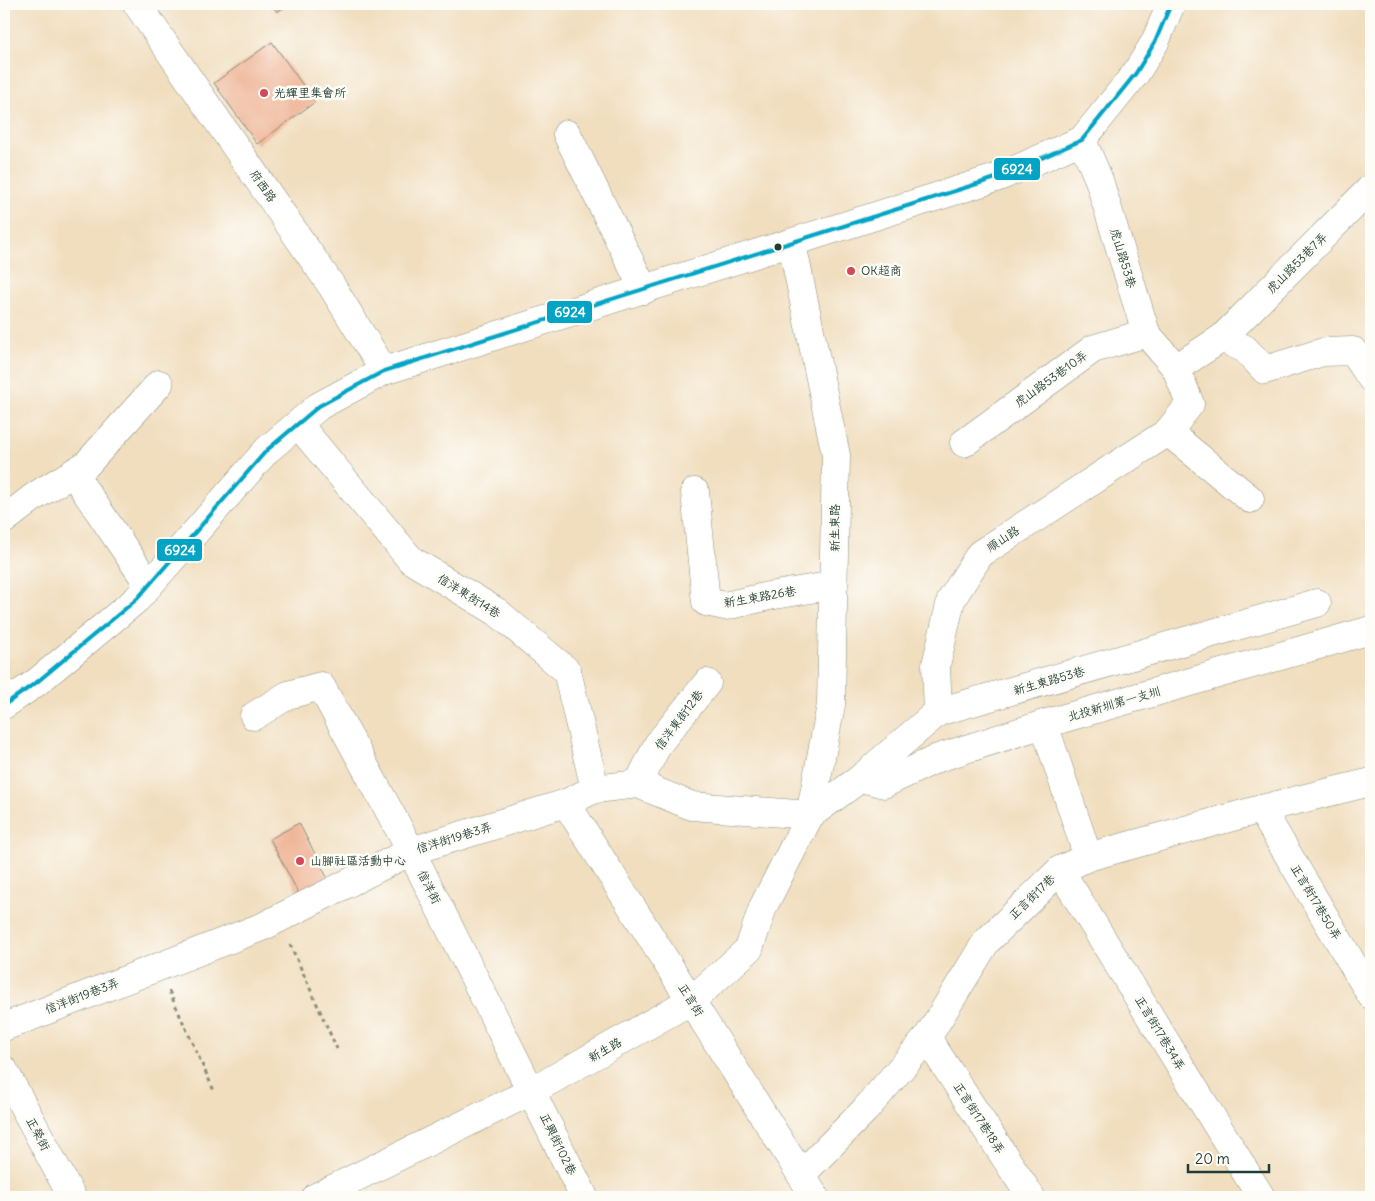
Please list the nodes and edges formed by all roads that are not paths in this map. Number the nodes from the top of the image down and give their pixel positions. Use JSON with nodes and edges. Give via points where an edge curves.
{"nodes":[{"id":1,"x":137,"y":4,"type":"edge"},
{"id":2,"x":1171,"y":4,"type":"edge"},
{"id":3,"x":567,"y":134,"type":"dead end"},
{"id":4,"x":1082,"y":140,"type":"junction"},
{"id":5,"x":1371,"y":188,"type":"edge"},
{"id":6,"x":792,"y":244,"type":"junction"},
{"id":7,"x":644,"y":290,"type":"junction"},
{"id":8,"x":1146,"y":334,"type":"junction"},
{"id":9,"x":1222,"y":338,"type":"junction"},
{"id":10,"x":1176,"y":368,"type":"junction"},
{"id":11,"x":384,"y":370,"type":"junction"},
{"id":12,"x":1371,"y":378,"type":"edge"},
{"id":13,"x":159,"y":384,"type":"dead end"},
{"id":14,"x":298,"y":424,"type":"junction"},
{"id":15,"x":1168,"y":432,"type":"junction"},
{"id":16,"x":964,"y":443,"type":"dead end"},
{"id":17,"x":73,"y":474,"type":"junction"},
{"id":18,"x":695,"y":492,"type":"dead end"},
{"id":19,"x":1250,"y":499,"type":"dead end"},
{"id":20,"x":4,"y":520,"type":"edge"},
{"id":21,"x":149,"y":585,"type":"junction"},
{"id":22,"x":834,"y":585,"type":"junction"},
{"id":23,"x":1317,"y":603,"type":"dead end"},
{"id":24,"x":1371,"y":630,"type":"edge"},
{"id":25,"x":707,"y":683,"type":"dead end"},
{"id":26,"x":4,"y":705,"type":"edge"},
{"id":27,"x":938,"y":712,"type":"junction"},
{"id":28,"x":254,"y":716,"type":"dead end"},
{"id":29,"x":1044,"y":724,"type":"junction"},
{"id":30,"x":861,"y":778,"type":"junction"},
{"id":31,"x":1371,"y":782,"type":"edge"},
{"id":32,"x":638,"y":784,"type":"junction"},
{"id":33,"x":595,"y":789,"type":"junction"},
{"id":34,"x":566,"y":803,"type":"junction"},
{"id":35,"x":1261,"y":809,"type":"junction"},
{"id":36,"x":810,"y":814,"type":"junction"},
{"id":37,"x":411,"y":851,"type":"junction"},
{"id":38,"x":1088,"y":857,"type":"junction"},
{"id":39,"x":1060,"y":870,"type":"junction"},
{"id":40,"x":1371,"y":995,"type":"edge"},
{"id":41,"x":692,"y":1000,"type":"junction"},
{"id":42,"x":4,"y":1027,"type":"edge"},
{"id":43,"x":927,"y":1038,"type":"junction"},
{"id":44,"x":4,"y":1070,"type":"edge"},
{"id":45,"x":532,"y":1091,"type":"junction"},
{"id":46,"x":808,"y":1186,"type":"edge"},
{"id":47,"x":72,"y":1197,"type":"edge"},
{"id":48,"x":316,"y":1197,"type":"edge"},
{"id":49,"x":584,"y":1197,"type":"edge"},
{"id":50,"x":1031,"y":1197,"type":"edge"},
{"id":51,"x":1261,"y":1197,"type":"edge"}],
"edges":[{"from":1,"to":11,"type":"street","name":"府西路","via":[[331,285]]},
{"from":2,"to":4,"type":"street","via":[[1155,42],[1136,73]]},
{"from":3,"to":7,"type":"street"},
{"from":4,"to":6,"type":"street","via":[[999,177]]},
{"from":4,"to":8,"type":"street","name":"虎山路53巷","via":[[1099,180]]},
{"from":5,"to":9,"type":"street","name":"虎山路53巷7弄"},
{"from":6,"to":7,"type":"street"},
{"from":6,"to":22,"type":"street","name":"新生東路","via":[[836,455]]},
{"from":7,"to":11,"type":"street"},
{"from":8,"to":10,"type":"street","name":"虎山路53巷"},
{"from":8,"to":16,"type":"street","name":"虎山路53巷10弄","via":[[1093,349]]},
{"from":9,"to":10,"type":"street"},
{"from":9,"to":12,"type":"street","via":[[1245,350],[1265,370],[1323,352],[1353,351]]},
{"from":10,"to":15,"type":"street","name":"順山路","via":[[1190,404]]},
{"from":11,"to":14,"type":"street","via":[[319,406]]},
{"from":13,"to":17,"type":"street","via":[[86,465]]},
{"from":14,"to":21,"type":"street","via":[[266,450]]},
{"from":14,"to":33,"type":"street","name":"信洋東街14巷","via":[[411,560],[497,612],[567,671]]},
{"from":15,"to":19,"type":"street"},
{"from":15,"to":27,"type":"street","name":"順山路","via":[[980,554],[951,600],[936,665]]},
{"from":17,"to":20,"type":"street","via":[[35,496]]},
{"from":17,"to":21,"type":"street"},
{"from":18,"to":22,"type":"street","name":"新生東路26巷","via":[[706,602],[725,606]]},
{"from":21,"to":26,"type":"street","via":[[137,599],[37,682]]},
{"from":22,"to":36,"type":"street","name":"新生東路","via":[[831,705]]},
{"from":23,"to":27,"type":"street","name":"新生東路53巷"},
{"from":24,"to":29,"type":"street","name":"北投新圳第一支圳"},
{"from":25,"to":32,"type":"street","name":"信洋東街12巷","via":[[658,744]]},
{"from":27,"to":30,"type":"street","name":"新生東路53巷"},
{"from":28,"to":37,"type":"street","name":"信洋街","via":[[288,696],[321,686]]},
{"from":29,"to":30,"type":"street","name":"北投新圳第一支圳","via":[[938,758],[884,784]]},
{"from":29,"to":38,"type":"street"},
{"from":30,"to":36,"type":"street","name":"新生東路53巷"},
{"from":31,"to":35,"type":"street","name":"正言街17巷"},
{"from":32,"to":33,"type":"street","name":"信洋街19巷3弄"},
{"from":32,"to":36,"type":"street","name":"信洋街19巷3弄","via":[[692,806]]},
{"from":33,"to":34,"type":"street","name":"信洋街19巷3弄"},
{"from":34,"to":37,"type":"street","name":"信洋街19巷3弄"},
{"from":34,"to":41,"type":"street","name":"正言街"},
{"from":35,"to":38,"type":"street","name":"正言街17巷"},
{"from":35,"to":40,"type":"street","name":"正言街17巷50弄"},
{"from":36,"to":41,"type":"street","name":"新生路","via":[[763,907],[749,950]]},
{"from":37,"to":42,"type":"street","name":"信洋街19巷3弄","via":[[278,918]]},
{"from":37,"to":45,"type":"street","name":"信洋街"},
{"from":38,"to":39,"type":"street","name":"正言街17巷"},
{"from":39,"to":43,"type":"street","name":"正言街17巷","via":[[986,942]]},
{"from":39,"to":51,"type":"street","name":"正言街17巷34弄"},
{"from":41,"to":45,"type":"street","name":"新生路"},
{"from":41,"to":46,"type":"street","name":"正言街"},
{"from":43,"to":46,"type":"street","name":"正言街17巷","via":[[865,1110]]},
{"from":43,"to":50,"type":"street","name":"正言街17巷18弄"},
{"from":44,"to":47,"type":"street","name":"正榮街"},
{"from":45,"to":48,"type":"street","name":"新生路"},
{"from":45,"to":49,"type":"street","name":"正興街102巷"}]}
